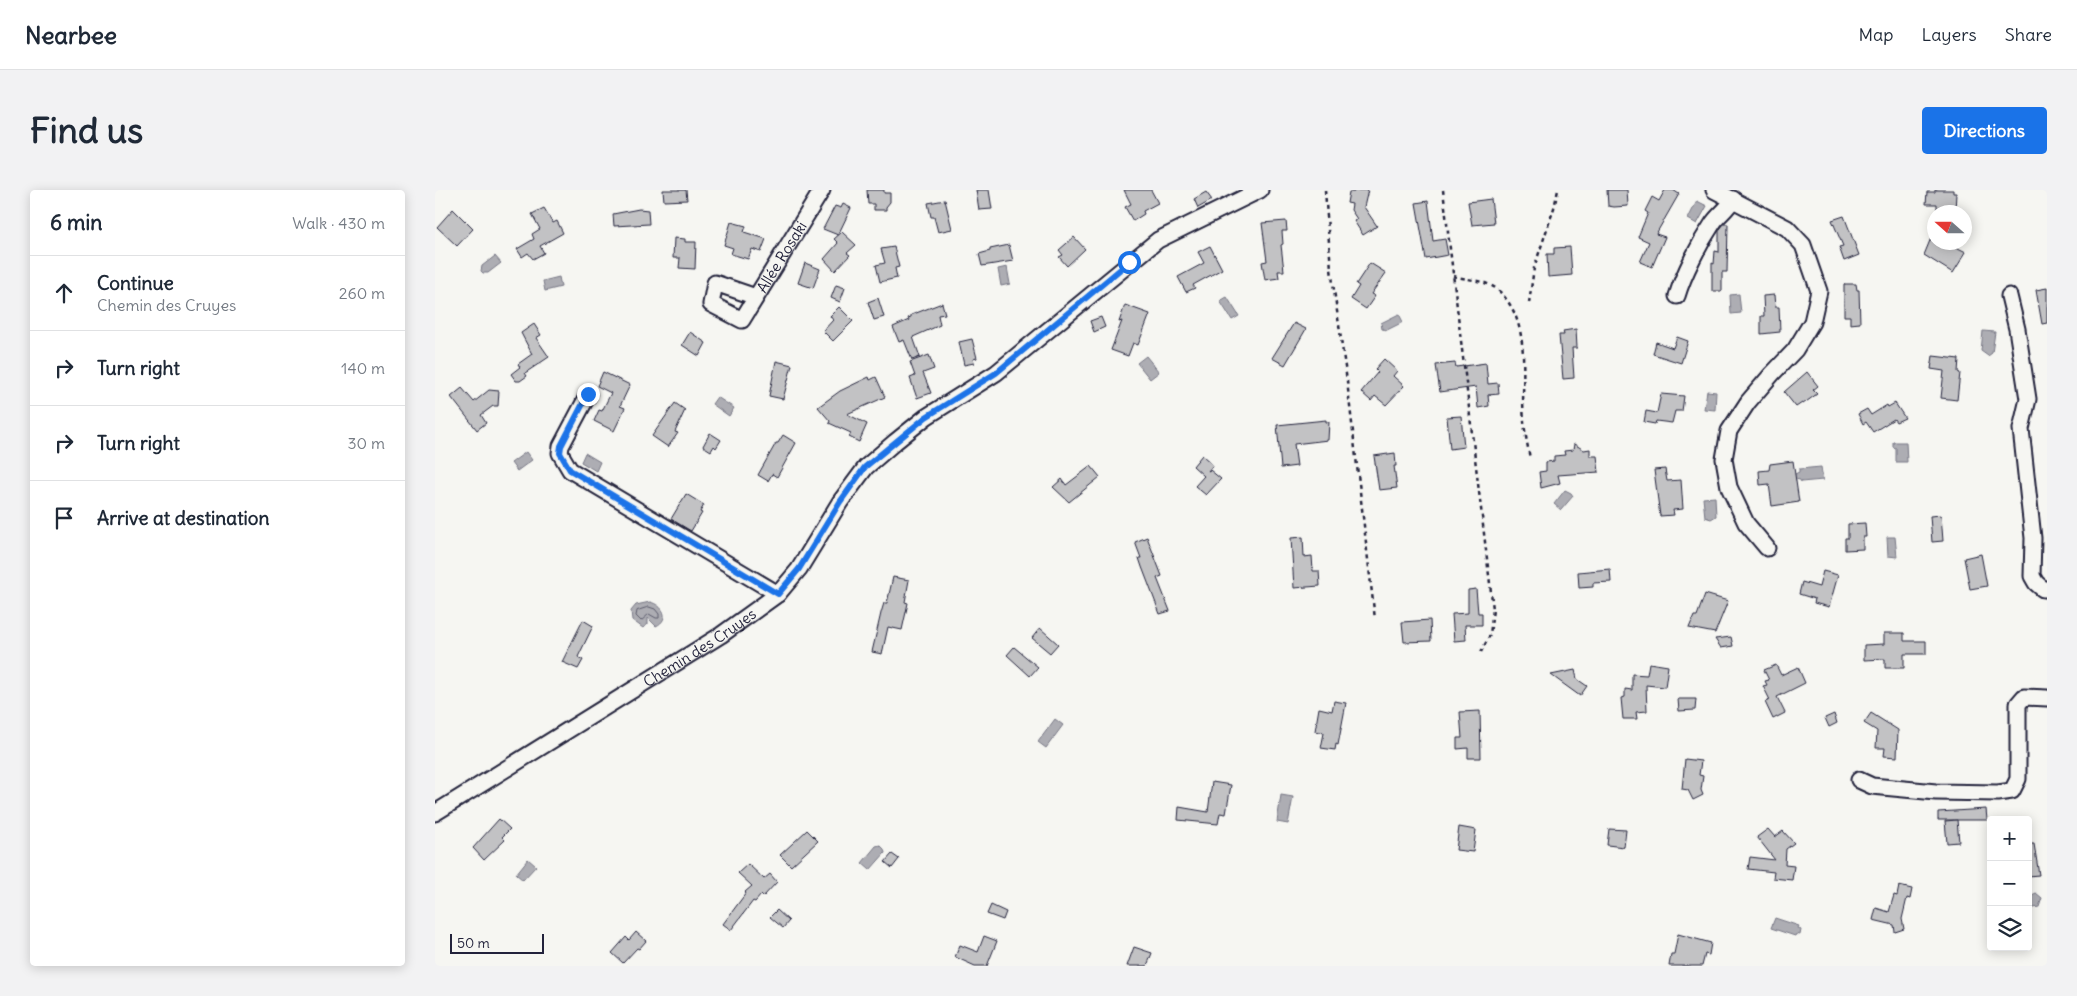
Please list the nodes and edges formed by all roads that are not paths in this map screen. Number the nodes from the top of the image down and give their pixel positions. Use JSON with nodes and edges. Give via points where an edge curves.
{"nodes":[{"id":1,"x":821,"y":190,"type":"edge"},
{"id":2,"x":1260,"y":190,"type":"edge"},
{"id":3,"x":1714,"y":190,"type":"edge"},
{"id":4,"x":1733,"y":199,"type":"junction"},
{"id":5,"x":1677,"y":296,"type":"dead end"},
{"id":6,"x":2009,"y":296,"type":"dead end"},
{"id":7,"x":757,"y":297,"type":"dead end"},
{"id":8,"x":588,"y":394,"type":"dead end"},
{"id":9,"x":1767,"y":548,"type":"dead end"},
{"id":10,"x":2047,"y":590,"type":"edge"},
{"id":11,"x":778,"y":594,"type":"junction"},
{"id":12,"x":2047,"y":698,"type":"edge"},
{"id":13,"x":1859,"y":780,"type":"dead end"},
{"id":14,"x":435,"y":813,"type":"edge"}],
"edges":[{"from":1,"to":7,"type":"street","name":"Allée Rosaki"},
{"from":2,"to":11,"type":"street","name":"Chemin des Cruyes","via":[[1158,240],[996,373],[926,417],[865,467],[799,569]]},
{"from":3,"to":4,"type":"street"},
{"from":4,"to":5,"type":"street","via":[[1713,222],[1682,279]]},
{"from":4,"to":9,"type":"street","via":[[1787,228],[1803,245],[1819,291],[1811,322],[1795,350],[1748,402],[1729,431],[1724,459],[1729,487],[1746,523]]},
{"from":6,"to":10,"type":"street","via":[[2028,399],[2021,429],[2033,538],[2032,576],[2036,584]]},
{"from":8,"to":11,"type":"street","via":[[561,446],[560,453],[570,470]]},
{"from":11,"to":14,"type":"street","name":"Chemin des Cruyes","via":[[721,635]]},
{"from":12,"to":13,"type":"street","via":[[2024,697],[2018,704],[2018,779],[2012,791],[1936,792],[1872,786]]}]}
